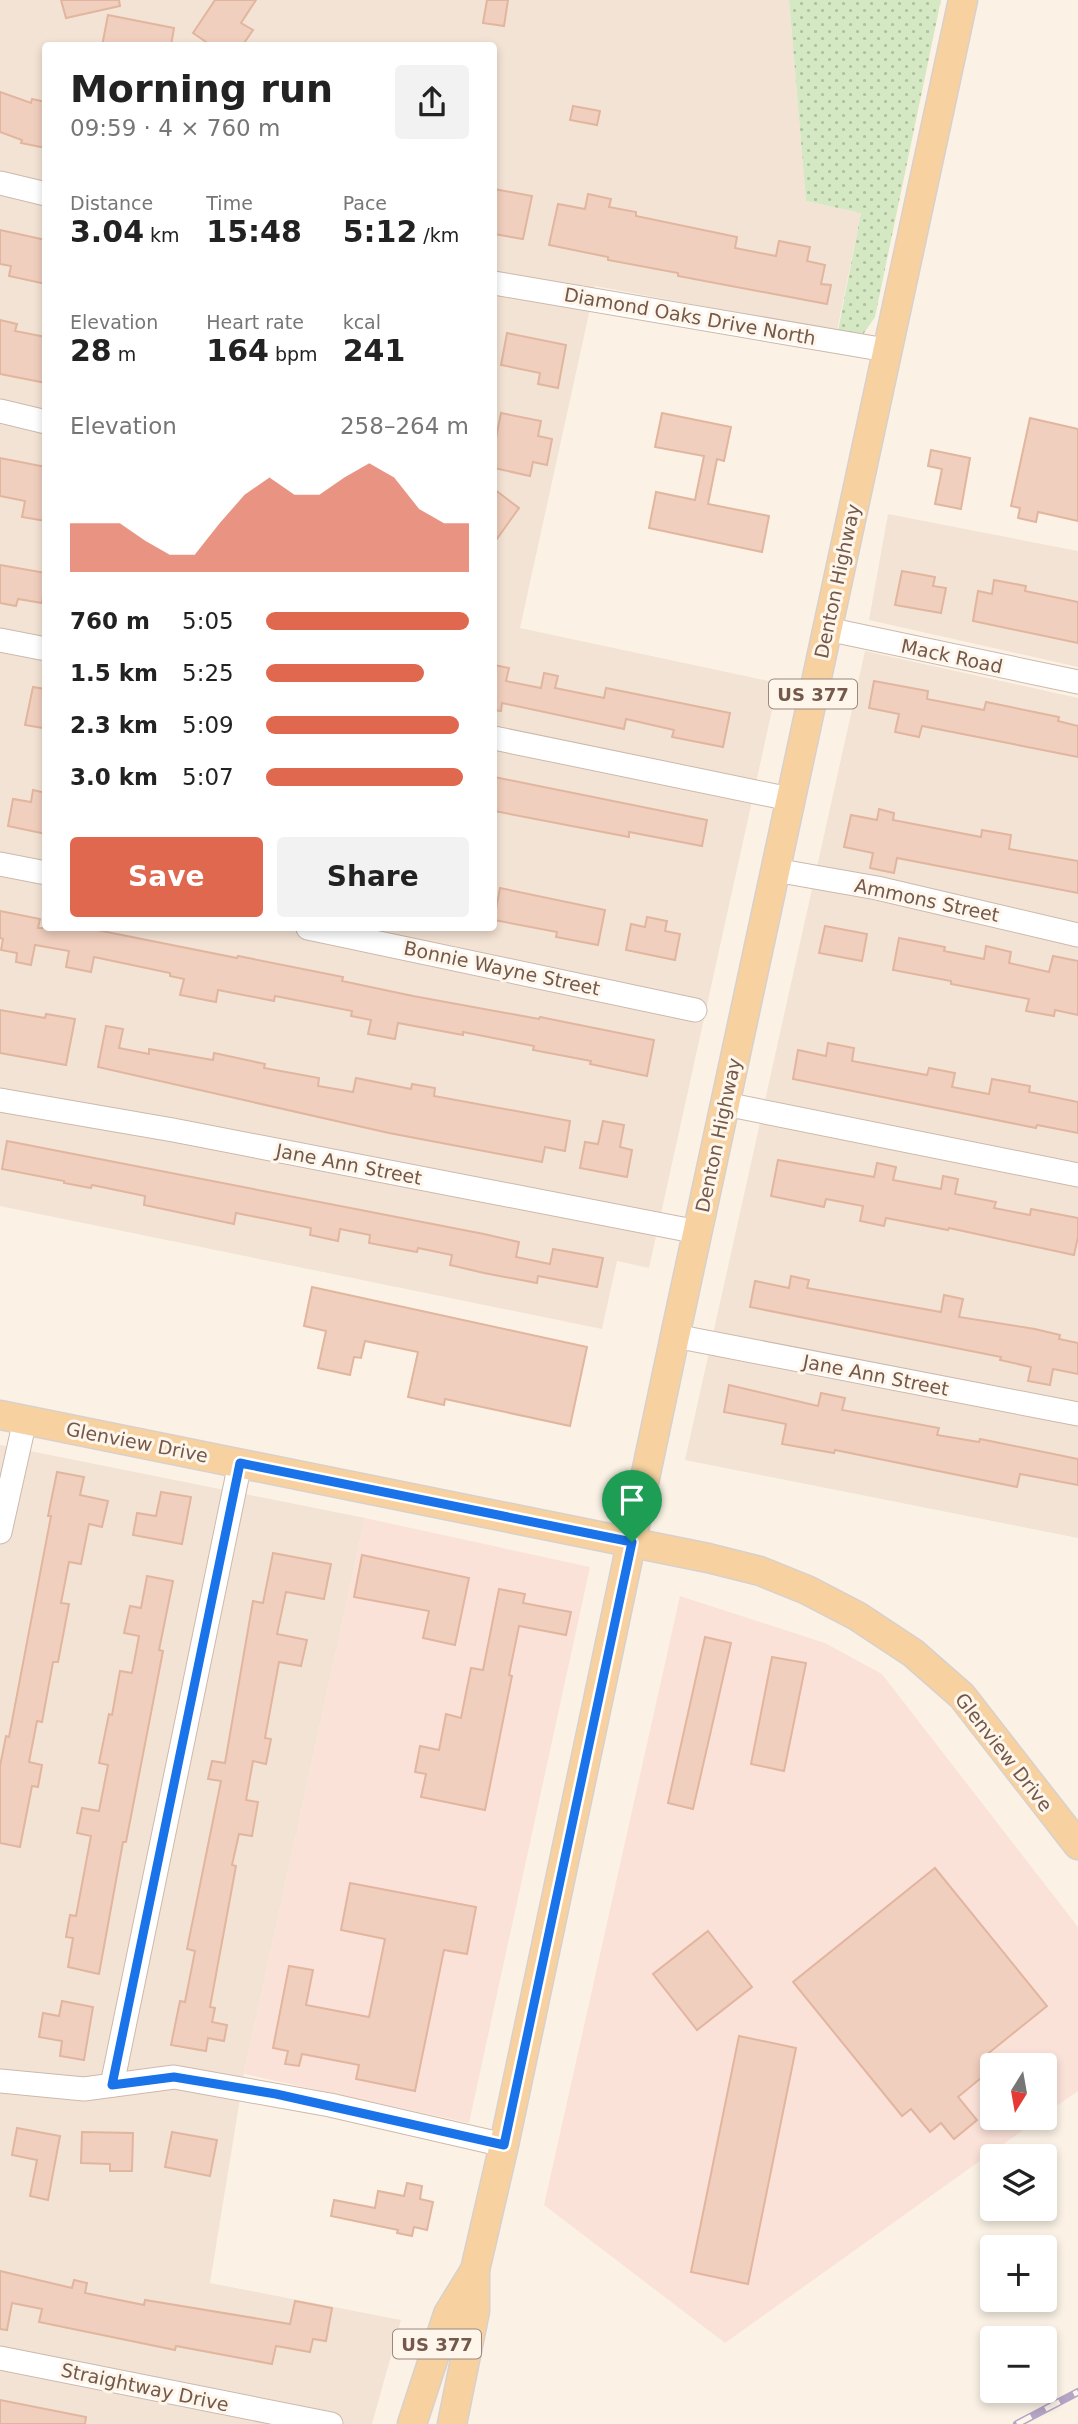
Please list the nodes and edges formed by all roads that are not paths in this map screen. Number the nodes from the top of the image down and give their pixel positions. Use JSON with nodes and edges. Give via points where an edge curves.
{"nodes":[{"id":1,"x":963,"y":0,"type":"edge"},
{"id":2,"x":0,"y":183,"type":"edge"},
{"id":3,"x":42,"y":193,"type":"edge"},
{"id":4,"x":497,"y":284,"type":"edge"},
{"id":5,"x":886,"y":350,"type":"junction"},
{"id":6,"x":0,"y":411,"type":"edge"},
{"id":7,"x":42,"y":421,"type":"edge"},
{"id":8,"x":827,"y":629,"type":"junction"},
{"id":9,"x":1,"y":647,"type":"edge"},
{"id":10,"x":42,"y":649,"type":"edge"},
{"id":11,"x":1078,"y":682,"type":"edge"},
{"id":12,"x":497,"y":739,"type":"edge"},
{"id":13,"x":790,"y":799,"type":"junction"},
{"id":14,"x":0,"y":864,"type":"edge"},
{"id":15,"x":775,"y":870,"type":"junction"},
{"id":16,"x":42,"y":872,"type":"edge"},
{"id":17,"x":322,"y":931,"type":"edge"},
{"id":18,"x":1078,"y":935,"type":"edge"},
{"id":19,"x":695,"y":1010,"type":"dead end"},
{"id":20,"x":0,"y":1100,"type":"edge"},
{"id":21,"x":725,"y":1104,"type":"junction"},
{"id":22,"x":1078,"y":1175,"type":"edge"},
{"id":23,"x":698,"y":1232,"type":"junction"},
{"id":24,"x":675,"y":1336,"type":"junction"},
{"id":25,"x":1078,"y":1414,"type":"edge"},
{"id":26,"x":12,"y":1417,"type":"edge"},
{"id":27,"x":240,"y":1463,"type":"junction"},
{"id":28,"x":0,"y":1532,"type":"edge"},
{"id":29,"x":632,"y":1542,"type":"junction"},
{"id":30,"x":1078,"y":1845,"type":"edge"},
{"id":31,"x":0,"y":2081,"type":"edge"},
{"id":32,"x":112,"y":2085,"type":"junction"},
{"id":33,"x":504,"y":2145,"type":"junction"},
{"id":34,"x":475,"y":2270,"type":"junction"},
{"id":35,"x":0,"y":2358,"type":"edge"},
{"id":36,"x":249,"y":2416,"type":"edge"},
{"id":37,"x":331,"y":2424,"type":"edge"},
{"id":38,"x":412,"y":2424,"type":"edge"},
{"id":39,"x":452,"y":2424,"type":"edge"}],
"edges":[{"from":1,"to":5,"type":"main road","name":"Denton Highway","number":"US 377"},
{"from":2,"to":3,"type":"street"},
{"from":4,"to":5,"type":"street","name":"Diamond Oaks Drive North"},
{"from":5,"to":8,"type":"main road","name":"Denton Highway","number":"US 377"},
{"from":6,"to":7,"type":"street"},
{"from":8,"to":11,"type":"street","name":"Mack Road"},
{"from":8,"to":13,"type":"main road","name":"Denton Highway","number":"US 377"},
{"from":9,"to":10,"type":"street"},
{"from":12,"to":13,"type":"street"},
{"from":13,"to":15,"type":"main road","name":"Denton Highway","number":"US 377"},
{"from":14,"to":16,"type":"street"},
{"from":15,"to":18,"type":"street","name":"Ammons Street","via":[[877,888]]},
{"from":15,"to":21,"type":"main road","name":"Denton Highway","number":"US 377"},
{"from":17,"to":19,"type":"street","name":"Bonnie Wayne Street"},
{"from":20,"to":23,"type":"street","name":"Jane Ann Street"},
{"from":21,"to":22,"type":"street"},
{"from":21,"to":23,"type":"main road","name":"Denton Highway","number":"US 377"},
{"from":23,"to":24,"type":"main road","name":"Denton Highway","number":"US 377"},
{"from":24,"to":25,"type":"street","name":"Jane Ann Street"},
{"from":24,"to":29,"type":"main road","name":"Denton Highway","number":"US 377"},
{"from":26,"to":27,"type":"main road","name":"Glenview Drive"},
{"from":26,"to":28,"type":"street"},
{"from":27,"to":29,"type":"main road","name":"Glenview Drive"},
{"from":27,"to":32,"type":"street"},
{"from":29,"to":30,"type":"main road","name":"Glenview Drive","via":[[760,1571],[796,1585],[857,1616],[913,1653],[962,1696]]},
{"from":29,"to":33,"type":"main road","name":"Denton Highway","number":"US 377"},
{"from":31,"to":32,"type":"street","via":[[84,2088]]},
{"from":32,"to":33,"type":"street","via":[[174,2077],[303,2099]]},
{"from":33,"to":34,"type":"main road","name":"Denton Highway","number":"US 377"},
{"from":34,"to":38,"type":"main road","name":"Denton Highway","number":"US 377","via":[[447,2314]]},
{"from":34,"to":39,"type":"main road","name":"Denton Highway","number":"US 377","via":[[475,2311]]},
{"from":35,"to":36,"type":"street","name":"Straightway Drive"},
{"from":36,"to":37,"type":"street","name":"Straightway Drive"}]}
